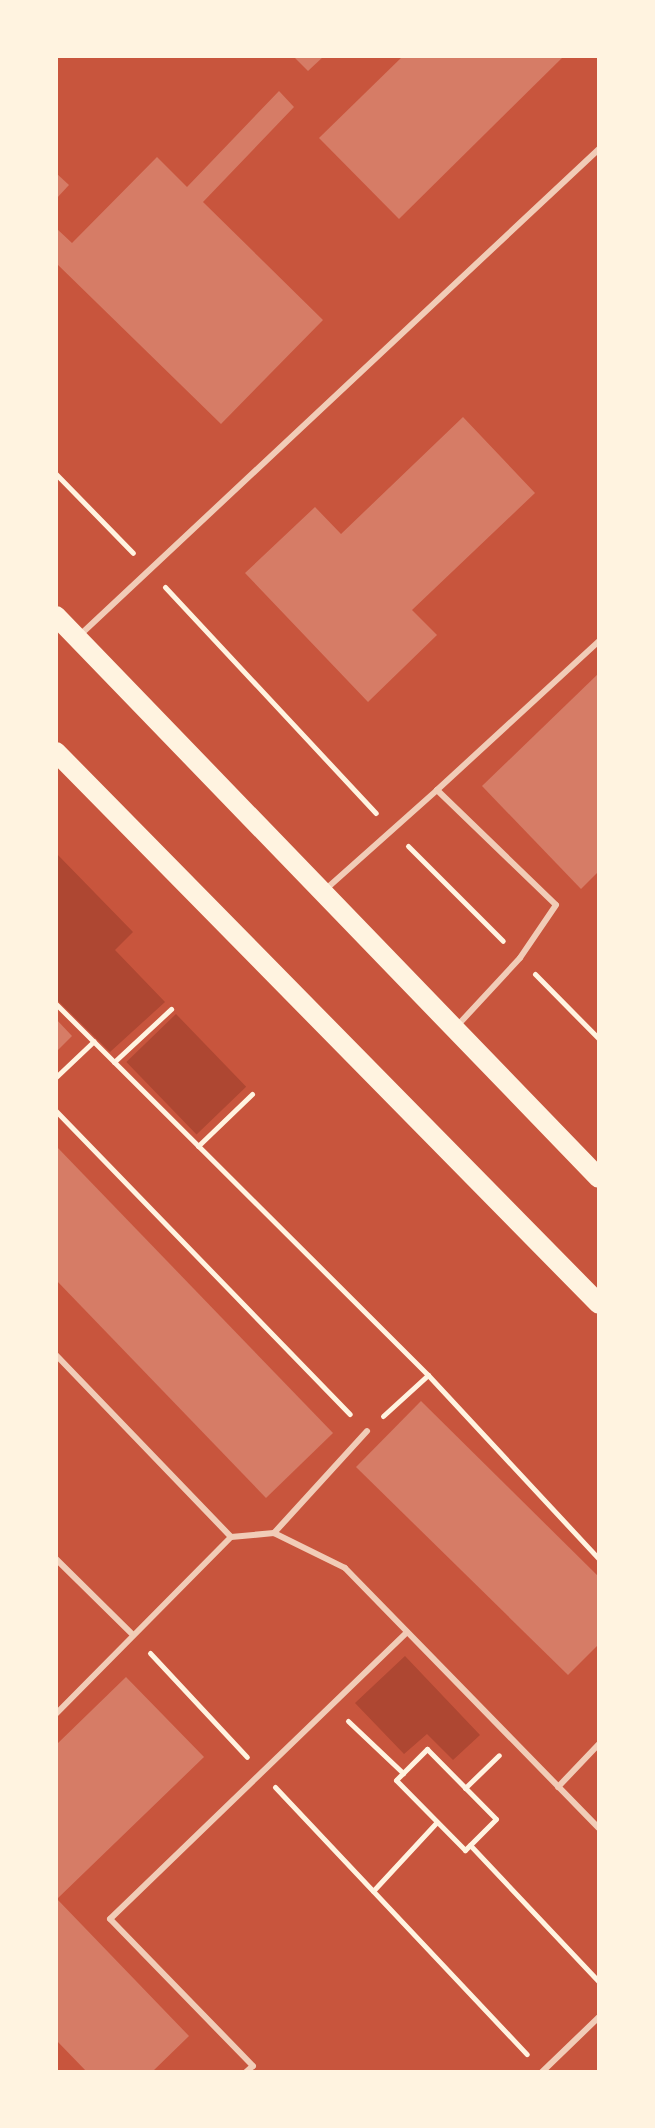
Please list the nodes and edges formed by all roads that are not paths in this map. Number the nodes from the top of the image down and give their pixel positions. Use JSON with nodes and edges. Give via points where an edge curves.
{"nodes":[{"id":1,"x":599,"y":149,"type":"edge"},
{"id":2,"x":56,"y":616,"type":"edge"},
{"id":3,"x":78,"y":638,"type":"junction"},
{"id":4,"x":599,"y":641,"type":"edge"},
{"id":5,"x":56,"y":752,"type":"edge"},
{"id":6,"x":437,"y":790,"type":"junction"},
{"id":7,"x":319,"y":894,"type":"junction"},
{"id":8,"x":457,"y":1026,"type":"junction"},
{"id":9,"x":599,"y":1178,"type":"edge"},
{"id":10,"x":599,"y":1304,"type":"edge"},
{"id":11,"x":56,"y":1355,"type":"edge"},
{"id":12,"x":367,"y":1431,"type":"road end"},
{"id":13,"x":274,"y":1533,"type":"junction"},
{"id":14,"x":231,"y":1537,"type":"junction"},
{"id":15,"x":56,"y":1559,"type":"edge"},
{"id":16,"x":407,"y":1632,"type":"junction"},
{"id":17,"x":132,"y":1634,"type":"junction"},
{"id":18,"x":56,"y":1714,"type":"edge"},
{"id":19,"x":599,"y":1744,"type":"edge"},
{"id":20,"x":558,"y":1787,"type":"junction"},
{"id":21,"x":599,"y":1828,"type":"edge"},
{"id":22,"x":599,"y":2017,"type":"edge"},
{"id":23,"x":253,"y":2066,"type":"junction"},
{"id":24,"x":246,"y":2072,"type":"edge"},
{"id":25,"x":259,"y":2072,"type":"edge"},
{"id":26,"x":543,"y":2072,"type":"edge"}],
"edges":[{"from":1,"to":3,"type":"lane"},
{"from":2,"to":3,"type":"main road"},
{"from":3,"to":7,"type":"main road"},
{"from":4,"to":6,"type":"lane"},
{"from":5,"to":10,"type":"main road"},
{"from":6,"to":7,"type":"lane"},
{"from":6,"to":8,"type":"lane","via":[[556,905],[520,958]]},
{"from":7,"to":8,"type":"main road"},
{"from":8,"to":9,"type":"main road"},
{"from":11,"to":14,"type":"lane"},
{"from":12,"to":13,"type":"lane"},
{"from":13,"to":14,"type":"lane"},
{"from":13,"to":16,"type":"lane","via":[[345,1568]]},
{"from":14,"to":17,"type":"lane"},
{"from":15,"to":17,"type":"lane"},
{"from":16,"to":20,"type":"lane"},
{"from":16,"to":23,"type":"lane","via":[[110,1919]]},
{"from":17,"to":18,"type":"lane"},
{"from":19,"to":20,"type":"lane"},
{"from":20,"to":21,"type":"lane"},
{"from":22,"to":26,"type":"lane"},
{"from":23,"to":24,"type":"lane"},
{"from":23,"to":25,"type":"lane"}]}
